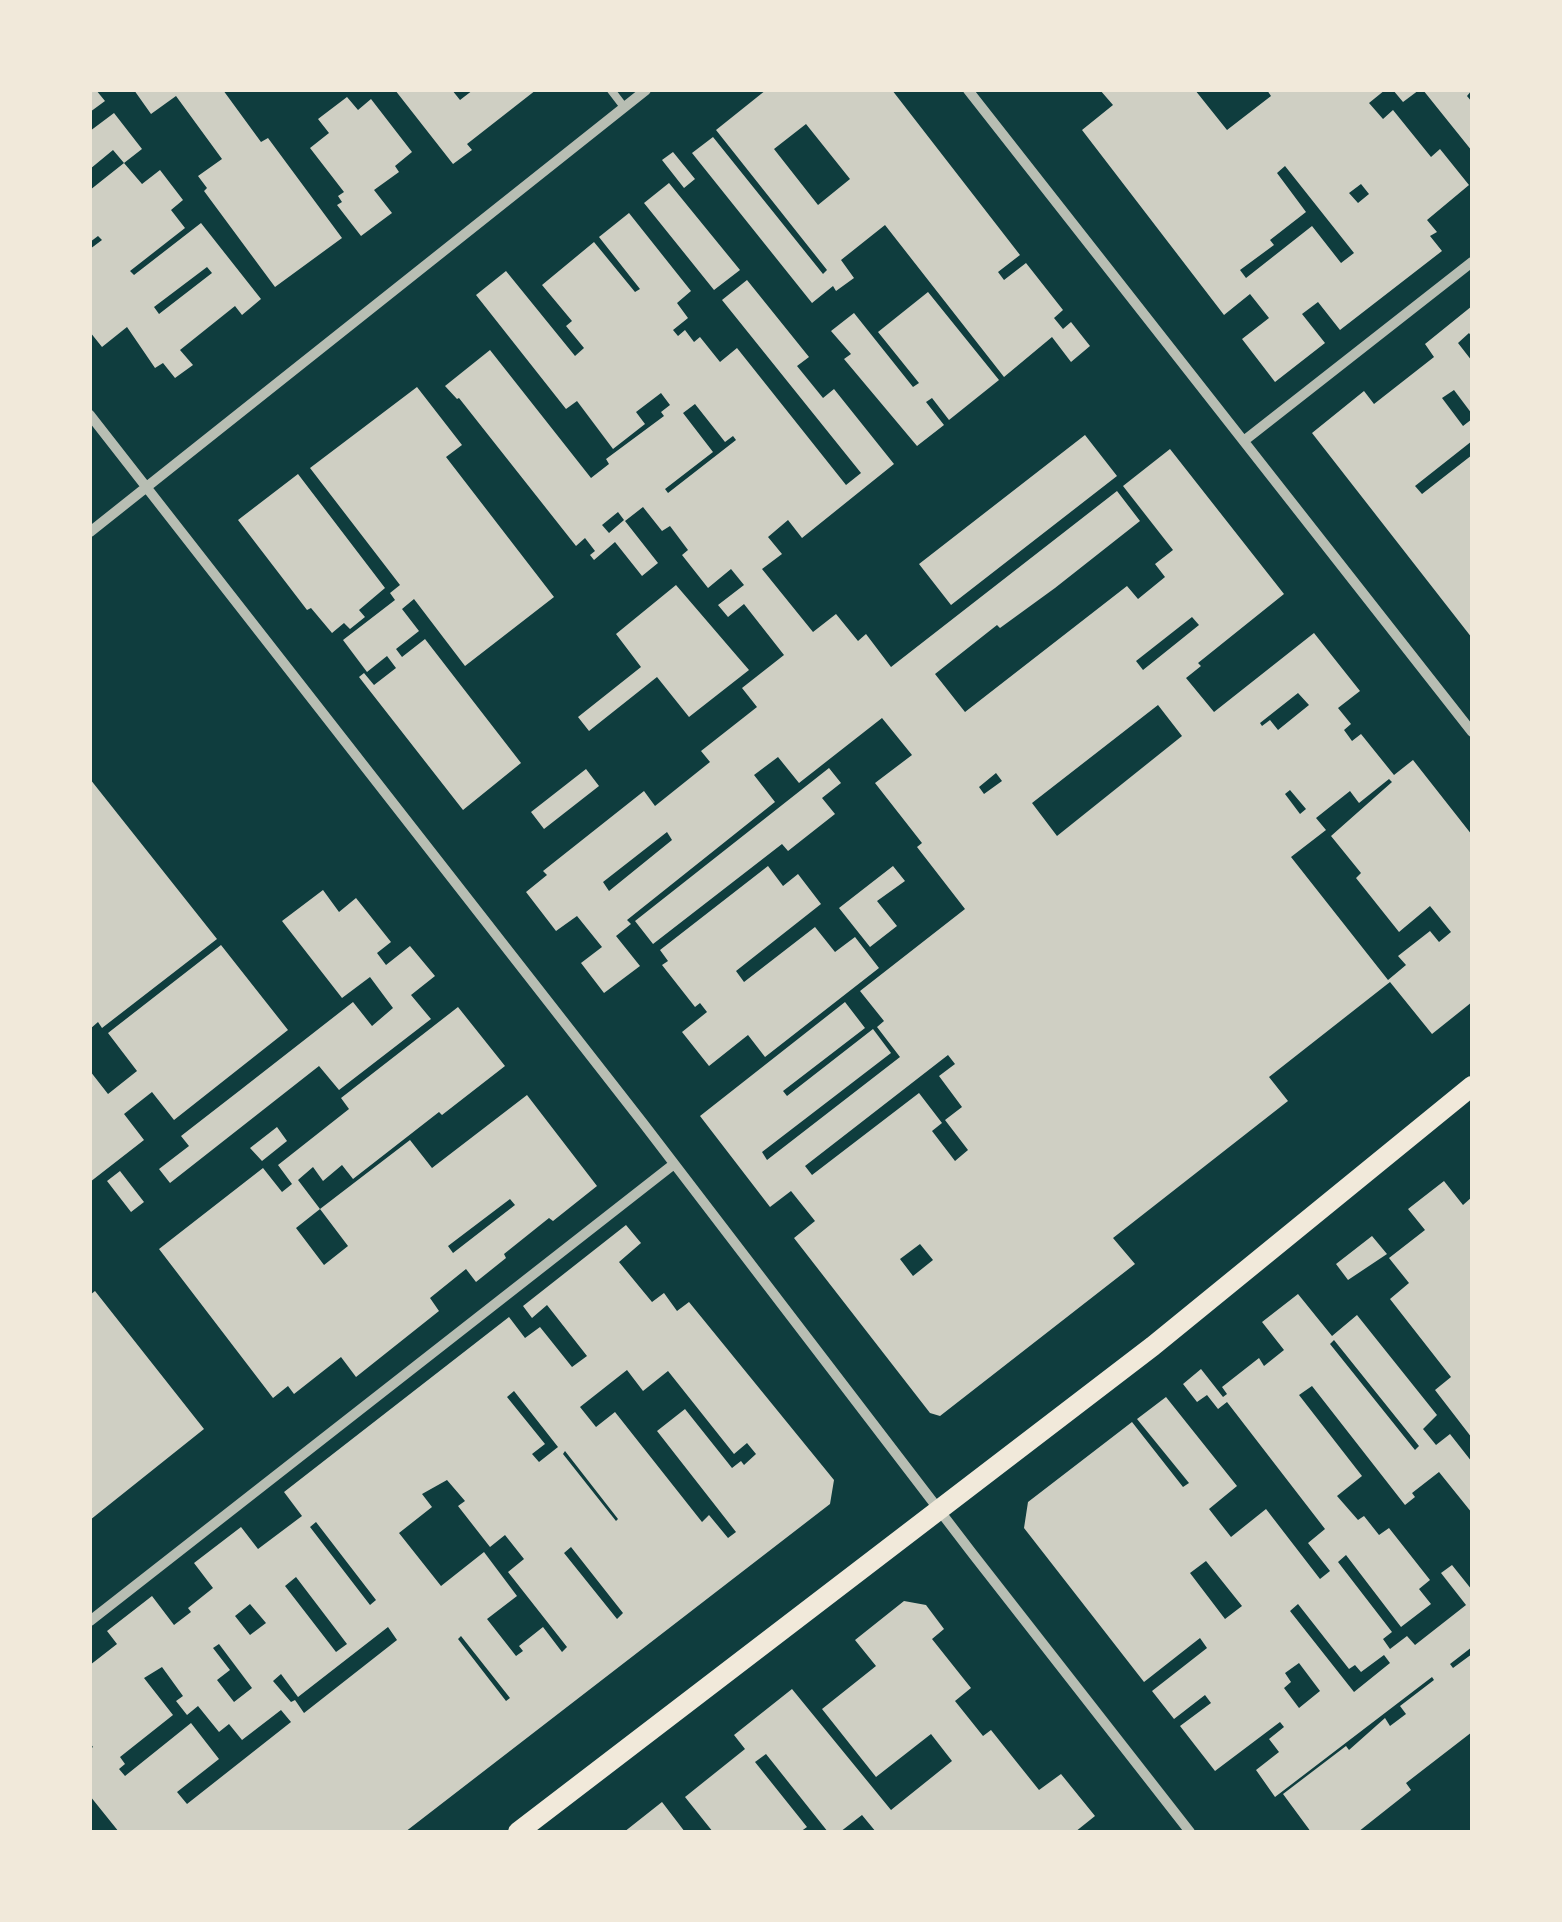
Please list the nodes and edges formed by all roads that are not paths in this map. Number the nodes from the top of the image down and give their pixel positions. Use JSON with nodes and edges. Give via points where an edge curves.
{"nodes":[{"id":1,"x":610,"y":90,"type":"edge"},
{"id":2,"x":646,"y":90,"type":"edge"},
{"id":3,"x":968,"y":90,"type":"edge"},
{"id":4,"x":624,"y":107,"type":"junction"},
{"id":5,"x":1472,"y":262,"type":"edge"},
{"id":6,"x":90,"y":415,"type":"edge"},
{"id":7,"x":1244,"y":440,"type":"junction"},
{"id":8,"x":146,"y":488,"type":"junction"},
{"id":9,"x":90,"y":532,"type":"edge"},
{"id":10,"x":1472,"y":732,"type":"edge"},
{"id":11,"x":1472,"y":1086,"type":"edge"},
{"id":12,"x":674,"y":1164,"type":"junction"},
{"id":13,"x":937,"y":1508,"type":"junction"},
{"id":14,"x":90,"y":1621,"type":"edge"},
{"id":15,"x":518,"y":1832,"type":"edge"},
{"id":16,"x":1190,"y":1832,"type":"edge"}],
"edges":[{"from":1,"to":4,"type":"lane"},
{"from":2,"to":4,"type":"street"},
{"from":3,"to":7,"type":"street"},
{"from":4,"to":8,"type":"street"},
{"from":5,"to":7,"type":"street"},
{"from":6,"to":8,"type":"street"},
{"from":7,"to":10,"type":"street"},
{"from":8,"to":9,"type":"street"},
{"from":8,"to":12,"type":"street"},
{"from":11,"to":13,"type":"main road","via":[[1153,1346]]},
{"from":12,"to":13,"type":"street"},
{"from":12,"to":14,"type":"street"},
{"from":13,"to":15,"type":"main road"},
{"from":13,"to":16,"type":"street"}]}
